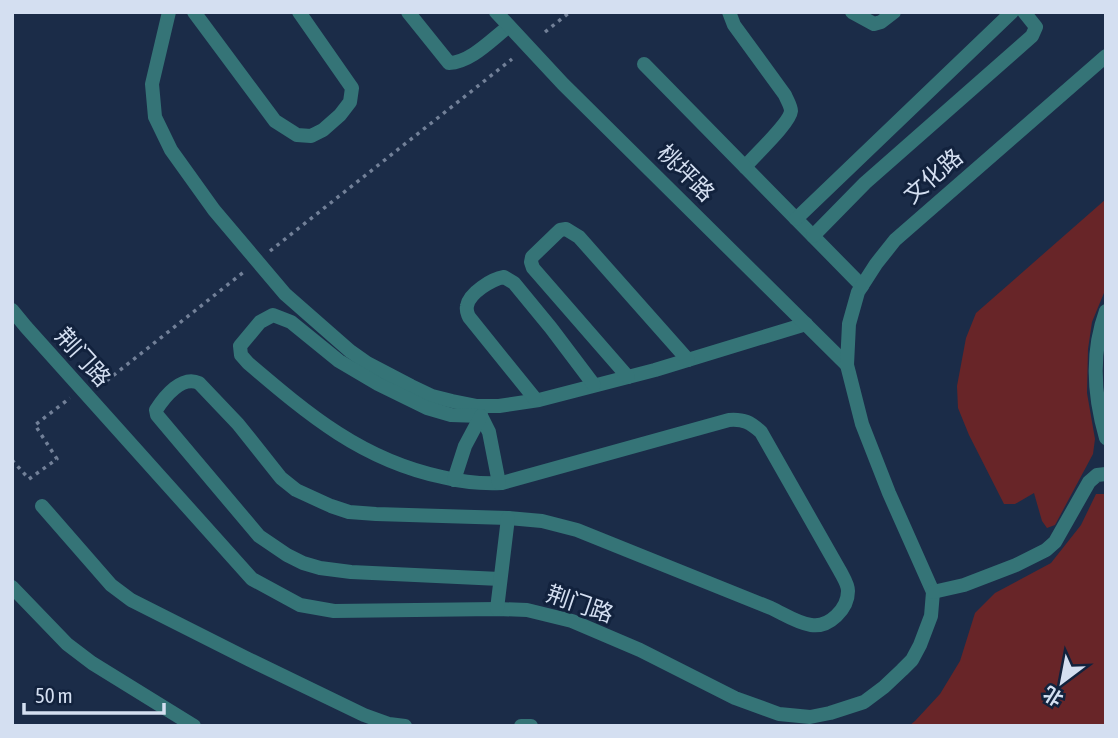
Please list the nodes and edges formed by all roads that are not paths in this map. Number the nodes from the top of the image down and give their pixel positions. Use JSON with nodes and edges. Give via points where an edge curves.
{"nodes":[{"id":1,"x":169,"y":12,"type":"edge"},
{"id":2,"x":194,"y":12,"type":"edge"},
{"id":3,"x":299,"y":12,"type":"edge"},
{"id":4,"x":408,"y":12,"type":"edge"},
{"id":5,"x":496,"y":12,"type":"edge"},
{"id":6,"x":729,"y":12,"type":"edge"},
{"id":7,"x":852,"y":12,"type":"edge"},
{"id":8,"x":894,"y":12,"type":"edge"},
{"id":9,"x":1012,"y":12,"type":"edge"},
{"id":10,"x":1024,"y":12,"type":"edge"},
{"id":11,"x":508,"y":27,"type":"junction"},
{"id":12,"x":1106,"y":56,"type":"edge"},
{"id":13,"x":644,"y":64,"type":"dead end"},
{"id":14,"x":744,"y":167,"type":"junction"},
{"id":15,"x":796,"y":219,"type":"junction"},
{"id":16,"x":813,"y":236,"type":"junction"},
{"id":17,"x":862,"y":286,"type":"junction"},
{"id":18,"x":12,"y":310,"type":"edge"},
{"id":19,"x":1106,"y":311,"type":"edge"},
{"id":20,"x":806,"y":324,"type":"junction"},
{"id":21,"x":688,"y":360,"type":"junction"},
{"id":22,"x":847,"y":365,"type":"junction"},
{"id":23,"x":628,"y":377,"type":"junction"},
{"id":24,"x":594,"y":386,"type":"junction"},
{"id":25,"x":536,"y":400,"type":"junction"},
{"id":26,"x":481,"y":416,"type":"junction"},
{"id":27,"x":1106,"y":438,"type":"edge"},
{"id":28,"x":1106,"y":474,"type":"edge"},
{"id":29,"x":454,"y":480,"type":"junction"},
{"id":30,"x":499,"y":483,"type":"junction"},
{"id":31,"x":42,"y":506,"type":"dead end"},
{"id":32,"x":508,"y":518,"type":"junction"},
{"id":33,"x":500,"y":579,"type":"junction"},
{"id":34,"x":12,"y":587,"type":"edge"},
{"id":35,"x":933,"y":592,"type":"junction"},
{"id":36,"x":497,"y":609,"type":"junction"},
{"id":37,"x":194,"y":726,"type":"edge"},
{"id":38,"x":405,"y":726,"type":"edge"},
{"id":39,"x":521,"y":726,"type":"edge"},
{"id":40,"x":531,"y":726,"type":"edge"}],
"edges":[{"from":1,"to":25,"type":"street","via":[[152,84],[155,117],[171,150],[214,210],[285,294],[367,363],[432,396],[477,406]]},
{"from":2,"to":3,"type":"street","via":[[275,121],[297,135],[311,136],[340,115],[352,88]]},
{"from":4,"to":11,"type":"street","via":[[449,63],[458,63]]},
{"from":5,"to":11,"type":"street","name":"桃坪路"},
{"from":6,"to":14,"type":"street","via":[[734,26],[785,96],[791,113]]},
{"from":7,"to":8,"type":"street","via":[[874,24]]},
{"from":9,"to":15,"type":"street"},
{"from":10,"to":16,"type":"street","via":[[1036,27],[1032,36],[865,183]]},
{"from":11,"to":20,"type":"street","name":"桃坪路"},
{"from":12,"to":17,"type":"street","name":"文化路","via":[[895,240]]},
{"from":13,"to":14,"type":"street"},
{"from":14,"to":15,"type":"street"},
{"from":15,"to":16,"type":"street"},
{"from":16,"to":17,"type":"street"},
{"from":17,"to":22,"type":"street","name":"文化路","via":[[849,324]]},
{"from":18,"to":36,"type":"street","name":"荆门路","via":[[252,579],[300,605],[334,611]]},
{"from":19,"to":27,"type":"street","via":[[1098,343],[1096,386]]},
{"from":20,"to":21,"type":"street"},
{"from":20,"to":22,"type":"street","name":"桃坪路"},
{"from":21,"to":23,"type":"street"},
{"from":21,"to":23,"type":"street","via":[[579,237],[560,230],[532,257],[533,268]]},
{"from":22,"to":35,"type":"street","via":[[862,424]]},
{"from":23,"to":24,"type":"street"},
{"from":24,"to":25,"type":"street"},
{"from":24,"to":25,"type":"street","via":[[514,283],[497,278],[469,299],[466,309]]},
{"from":26,"to":29,"type":"street"},
{"from":26,"to":29,"type":"street","via":[[427,408],[378,384],[338,361],[280,317],[272,315],[260,322],[240,346],[248,363],[350,442],[377,457]]},
{"from":26,"to":30,"type":"street","via":[[489,432]]},
{"from":28,"to":35,"type":"street","via":[[1089,482],[1046,550],[964,585]]},
{"from":29,"to":30,"type":"street"},
{"from":30,"to":32,"type":"street","via":[[739,419],[761,432],[840,571],[848,596],[832,620],[813,625],[577,530]]},
{"from":31,"to":38,"type":"street","via":[[111,584],[131,600],[364,715]]},
{"from":32,"to":33,"type":"street"},
{"from":32,"to":33,"type":"street","via":[[349,512],[289,484],[200,383],[187,381],[173,389],[156,410],[259,536],[303,563],[351,572]]},
{"from":33,"to":36,"type":"street"},
{"from":34,"to":37,"type":"street","via":[[67,644]]},
{"from":35,"to":36,"type":"street","name":"荆门路","via":[[931,615],[912,660],[864,702],[810,716],[779,715],[735,698],[572,621],[527,610]]},
{"from":39,"to":40,"type":"street"}]}
